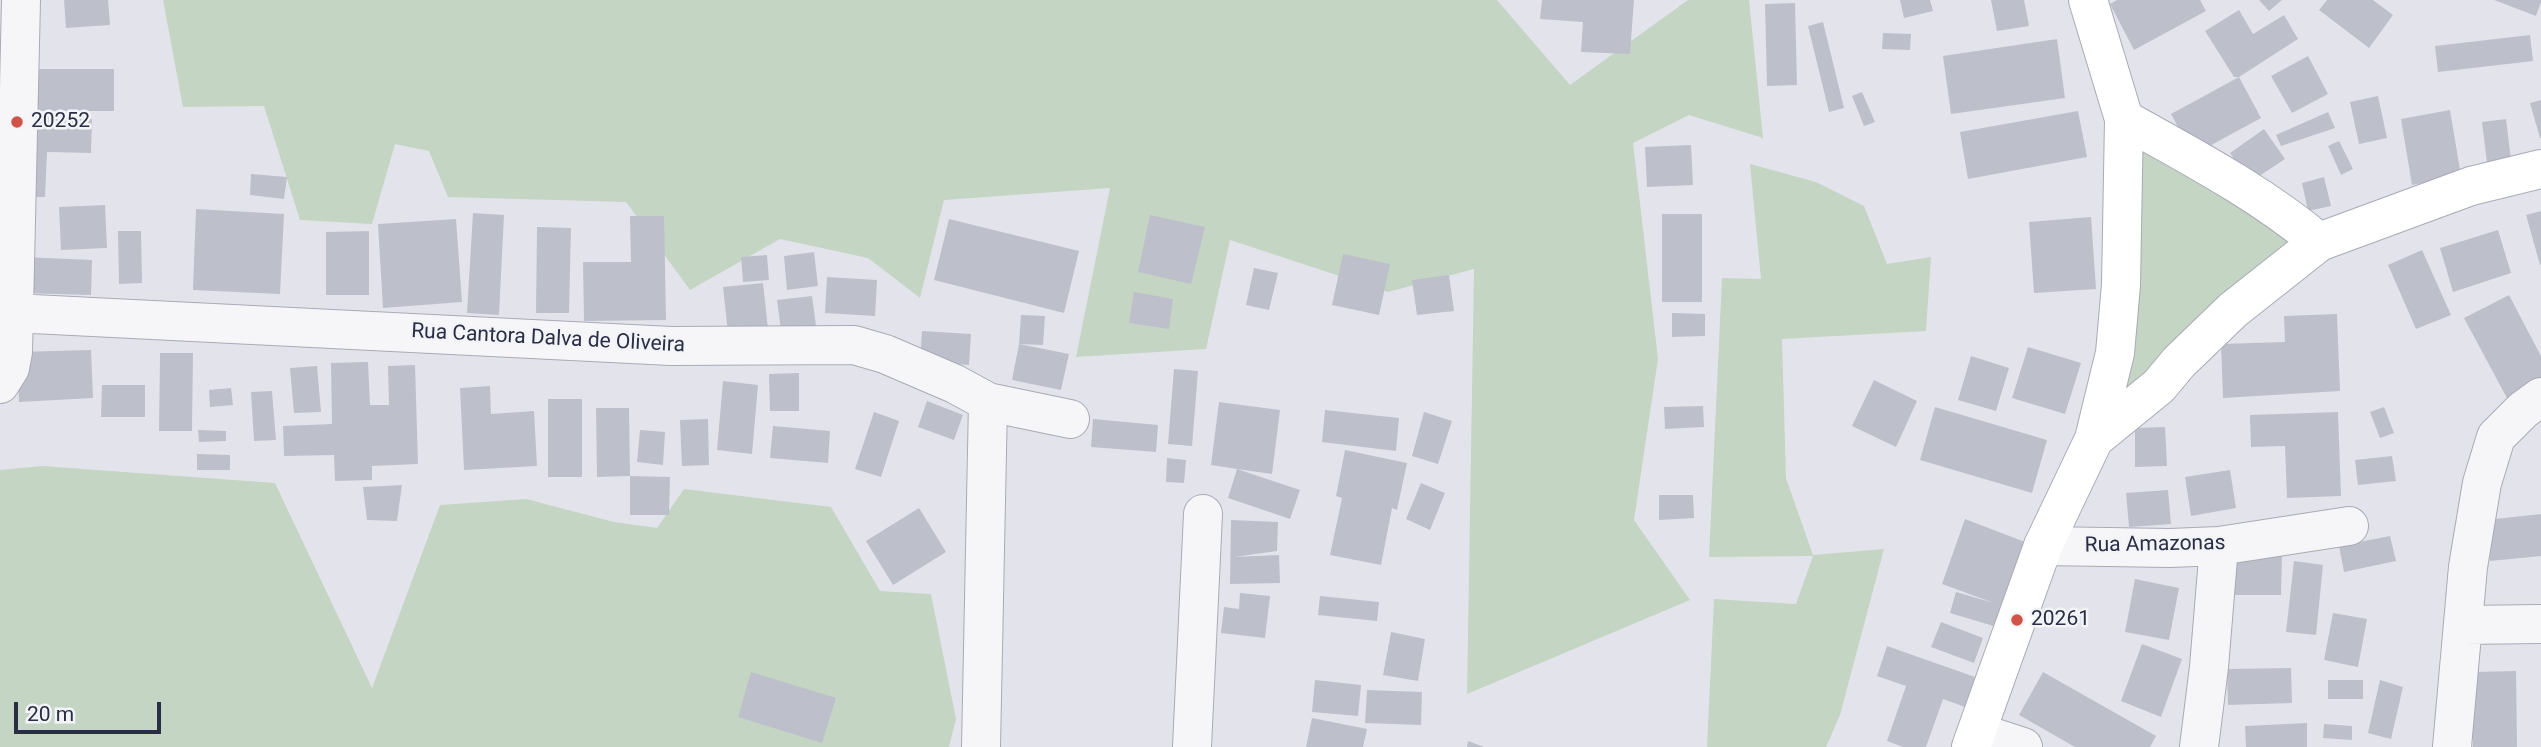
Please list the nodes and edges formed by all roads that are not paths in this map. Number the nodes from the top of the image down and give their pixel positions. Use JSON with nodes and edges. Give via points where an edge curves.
{"nodes":[{"id":1,"x":21,"y":0,"type":"edge"},
{"id":2,"x":2088,"y":0,"type":"edge"},
{"id":3,"x":2124,"y":119,"type":"junction"},
{"id":4,"x":2541,"y":169,"type":"edge"},
{"id":5,"x":8,"y":172,"type":"edge"},
{"id":6,"x":2319,"y":242,"type":"junction"},
{"id":7,"x":13,"y":313,"type":"junction"},
{"id":8,"x":0,"y":384,"type":"edge"},
{"id":9,"x":2541,"y":397,"type":"edge"},
{"id":10,"x":988,"y":402,"type":"junction"},
{"id":11,"x":1070,"y":419,"type":"dead end"},
{"id":12,"x":2094,"y":439,"type":"junction"},
{"id":13,"x":1203,"y":514,"type":"dead end"},
{"id":14,"x":2349,"y":526,"type":"dead end"},
{"id":15,"x":2043,"y":546,"type":"junction"},
{"id":16,"x":2219,"y":546,"type":"junction"},
{"id":17,"x":2541,"y":624,"type":"edge"},
{"id":18,"x":2464,"y":625,"type":"junction"},
{"id":19,"x":1974,"y":740,"type":"edge"},
{"id":20,"x":981,"y":747,"type":"edge"},
{"id":21,"x":1192,"y":747,"type":"edge"},
{"id":22,"x":2023,"y":747,"type":"edge"},
{"id":23,"x":2199,"y":747,"type":"edge"},
{"id":24,"x":2452,"y":747,"type":"edge"}],
"edges":[{"from":1,"to":5,"type":"street"},
{"from":2,"to":3,"type":"street"},
{"from":3,"to":6,"type":"street","via":[[2293,220]]},
{"from":3,"to":12,"type":"street","via":[[2120,299],[2115,352]]},
{"from":4,"to":6,"type":"street","via":[[2471,186]]},
{"from":5,"to":7,"type":"street"},
{"from":6,"to":12,"type":"street","via":[[2233,310],[2159,386]]},
{"from":7,"to":8,"type":"street","via":[[13,352]]},
{"from":7,"to":10,"type":"street","name":"Rua Cantora Dalva de Oliveira","via":[[671,346],[854,345],[955,384]]},
{"from":9,"to":18,"type":"street","via":[[2496,437],[2473,527]]},
{"from":10,"to":11,"type":"street","name":"Rua Cantora Dalva de Oliveira"},
{"from":10,"to":20,"type":"street"},
{"from":12,"to":15,"type":"street"},
{"from":13,"to":21,"type":"street"},
{"from":14,"to":16,"type":"street","name":"Rua Amazonas"},
{"from":15,"to":16,"type":"street","name":"Rua Amazonas"},
{"from":15,"to":19,"type":"street"},
{"from":16,"to":23,"type":"street"},
{"from":17,"to":18,"type":"street"},
{"from":18,"to":24,"type":"street"},
{"from":19,"to":22,"type":"street"}]}
